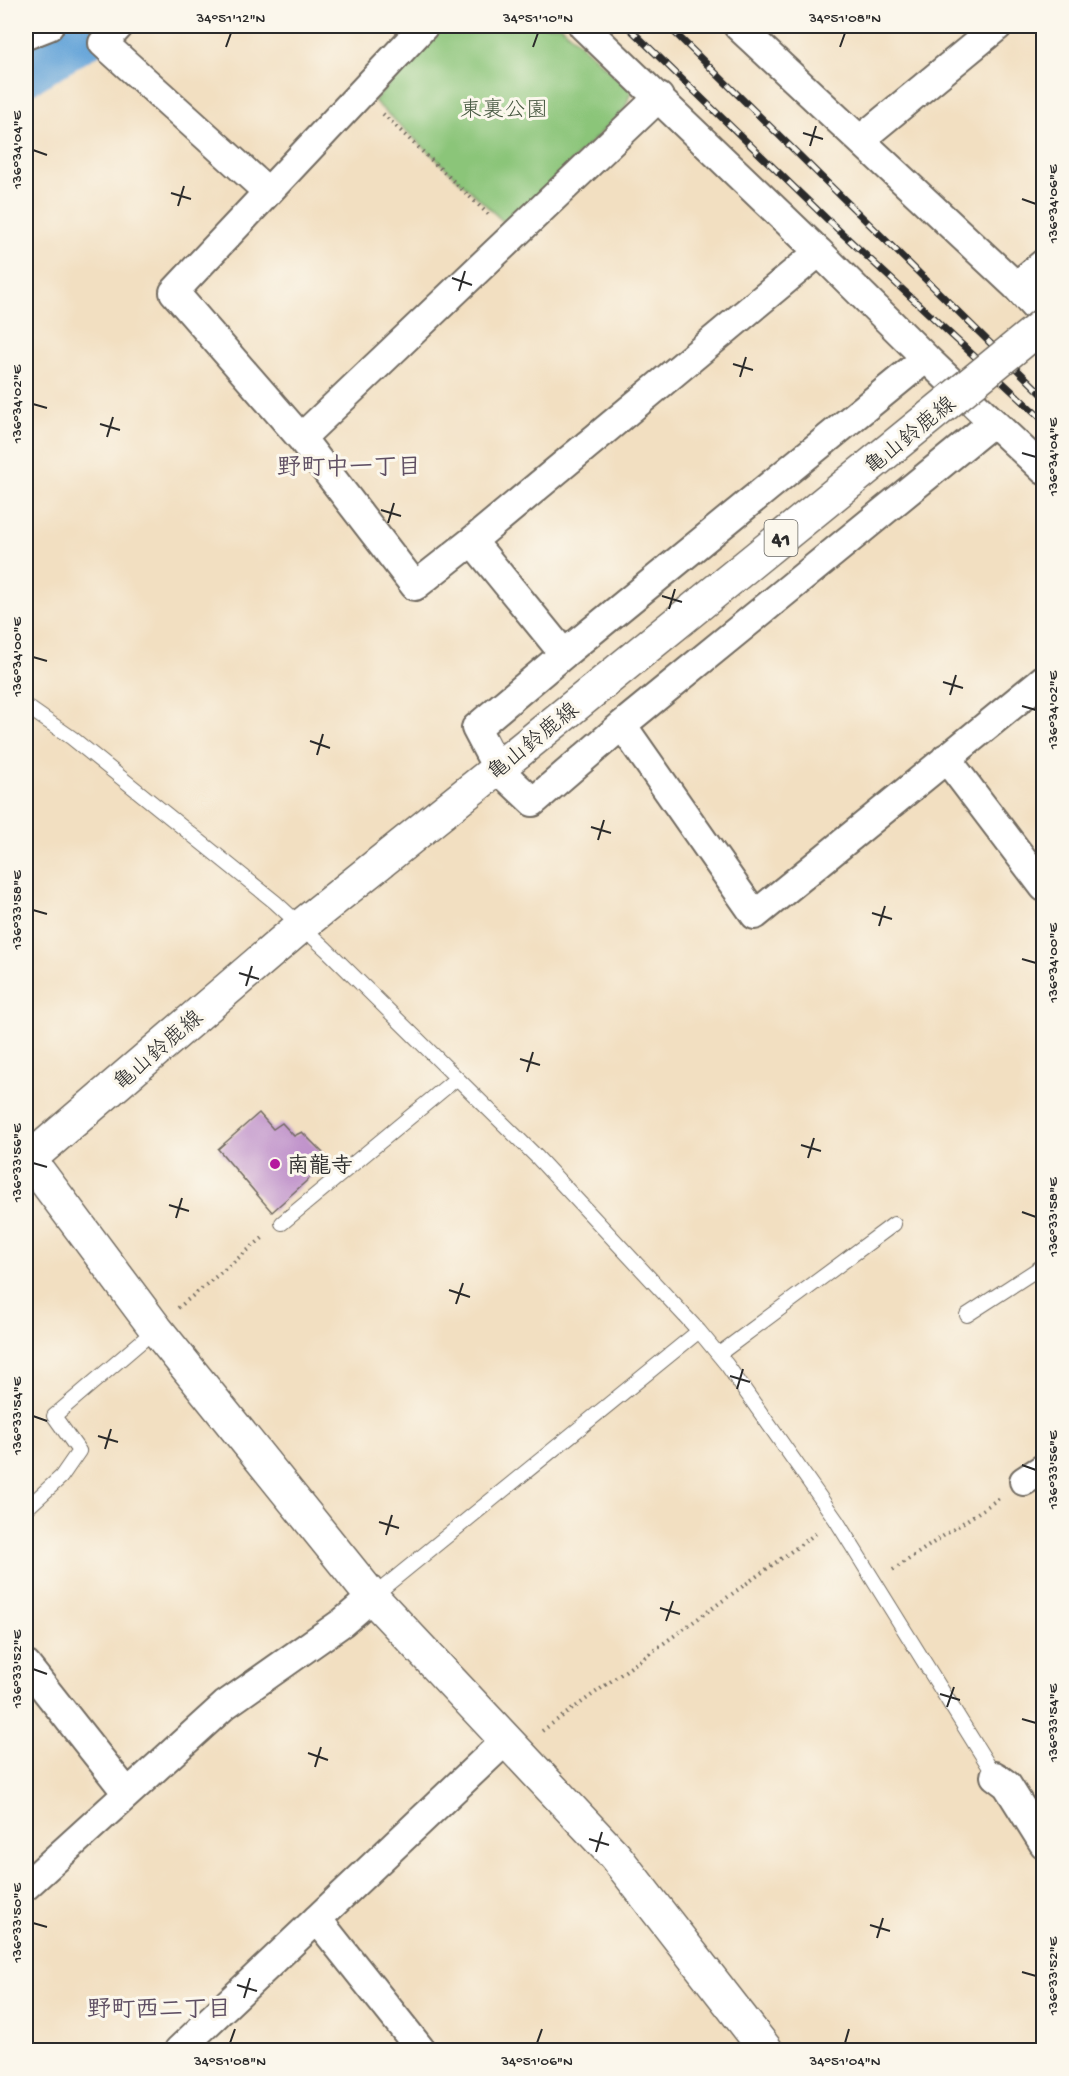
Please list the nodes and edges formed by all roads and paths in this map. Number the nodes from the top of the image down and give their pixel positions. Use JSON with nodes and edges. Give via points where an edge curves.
{"nodes":[{"id":1,"x":50,"y":26,"type":"edge"},
{"id":2,"x":119,"y":26,"type":"edge"},
{"id":3,"x":424,"y":26,"type":"edge"},
{"id":4,"x":583,"y":26,"type":"edge"},
{"id":5,"x":738,"y":26,"type":"edge"},
{"id":6,"x":998,"y":26,"type":"edge"},
{"id":7,"x":26,"y":35,"type":"edge"},
{"id":8,"x":361,"y":93,"type":"junction"},
{"id":9,"x":659,"y":97,"type":"junction"},
{"id":10,"x":861,"y":139,"type":"junction"},
{"id":11,"x":268,"y":192,"type":"junction"},
{"id":12,"x":512,"y":237,"type":"junction"},
{"id":13,"x":819,"y":252,"type":"junction"},
{"id":14,"x":1044,"y":263,"type":"edge"},
{"id":15,"x":1016,"y":286,"type":"junction"},
{"id":16,"x":1044,"y":317,"type":"edge"},
{"id":17,"x":1044,"y":324,"type":"edge"},
{"id":18,"x":926,"y":358,"type":"junction"},
{"id":19,"x":993,"y":423,"type":"junction"},
{"id":20,"x":301,"y":438,"type":"junction"},
{"id":21,"x":1044,"y":470,"type":"edge"},
{"id":22,"x":472,"y":541,"type":"junction"},
{"id":23,"x":564,"y":654,"type":"junction"},
{"id":24,"x":1044,"y":678,"type":"edge"},
{"id":25,"x":26,"y":706,"type":"edge"},
{"id":26,"x":622,"y":725,"type":"junction"},
{"id":27,"x":946,"y":758,"type":"junction"},
{"id":28,"x":508,"y":760,"type":"junction"},
{"id":29,"x":1044,"y":887,"type":"edge"},
{"id":30,"x":301,"y":926,"type":"junction"},
{"id":31,"x":457,"y":1078,"type":"junction"},
{"id":32,"x":26,"y":1159,"type":"edge"},
{"id":33,"x":282,"y":1222,"type":"joint"},
{"id":34,"x":894,"y":1224,"type":"dead end"},
{"id":35,"x":1044,"y":1264,"type":"edge"},
{"id":36,"x":967,"y":1315,"type":"dead end"},
{"id":37,"x":156,"y":1329,"type":"junction"},
{"id":38,"x":699,"y":1330,"type":"junction"},
{"id":39,"x":718,"y":1354,"type":"junction"},
{"id":40,"x":1034,"y":1475,"type":"edge"},
{"id":41,"x":26,"y":1509,"type":"edge"},
{"id":42,"x":836,"y":1520,"type":"junction"},
{"id":43,"x":875,"y":1583,"type":"junction"},
{"id":44,"x":372,"y":1597,"type":"junction"},
{"id":45,"x":26,"y":1665,"type":"edge"},
{"id":46,"x":511,"y":1745,"type":"junction"},
{"id":47,"x":995,"y":1776,"type":"joint"},
{"id":48,"x":127,"y":1793,"type":"junction"},
{"id":49,"x":1044,"y":1844,"type":"edge"},
{"id":50,"x":26,"y":1886,"type":"edge"},
{"id":51,"x":317,"y":1919,"type":"junction"},
{"id":52,"x":179,"y":2050,"type":"edge"},
{"id":53,"x":421,"y":2050,"type":"edge"},
{"id":54,"x":766,"y":2050,"type":"edge"}],
"edges":[{"from":1,"to":7,"type":"street"},
{"from":2,"to":11,"type":"street","via":[[103,43]]},
{"from":3,"to":8,"type":"street"},
{"from":4,"to":9,"type":"street"},
{"from":5,"to":10,"type":"street"},
{"from":6,"to":10,"type":"street"},
{"from":8,"to":11,"type":"street"},
{"from":8,"to":12,"type":"path"},
{"from":9,"to":12,"type":"street"},
{"from":9,"to":13,"type":"street"},
{"from":10,"to":15,"type":"street"},
{"from":11,"to":20,"type":"street","via":[[174,292]]},
{"from":12,"to":20,"type":"street"},
{"from":13,"to":18,"type":"street"},
{"from":13,"to":22,"type":"street"},
{"from":14,"to":15,"type":"street"},
{"from":15,"to":16,"type":"street"},
{"from":17,"to":28,"type":"main road","name":"亀山鈴鹿線","number":"41","bridge":true},
{"from":18,"to":19,"type":"street"},
{"from":18,"to":23,"type":"street"},
{"from":19,"to":21,"type":"street"},
{"from":19,"to":26,"type":"street"},
{"from":20,"to":22,"type":"street","via":[[415,586]]},
{"from":22,"to":23,"type":"street"},
{"from":23,"to":28,"type":"street","via":[[476,728]]},
{"from":24,"to":27,"type":"street"},
{"from":25,"to":30,"type":"lane","via":[[81,746]]},
{"from":26,"to":27,"type":"street","via":[[755,915]]},
{"from":26,"to":28,"type":"street","via":[[534,802]]},
{"from":27,"to":29,"type":"street"},
{"from":28,"to":30,"type":"main road","name":"亀山鈴鹿線","number":"41"},
{"from":30,"to":31,"type":"lane"},
{"from":30,"to":32,"type":"main road","name":"亀山鈴鹿線","number":"41"},
{"from":31,"to":33,"type":"lane"},
{"from":31,"to":38,"type":"lane"},
{"from":32,"to":37,"type":"main road"},
{"from":33,"to":37,"type":"path"},
{"from":34,"to":39,"type":"lane"},
{"from":35,"to":36,"type":"lane"},
{"from":37,"to":41,"type":"lane","via":[[54,1416],[79,1451],[61,1477]]},
{"from":37,"to":44,"type":"main road"},
{"from":38,"to":39,"type":"lane"},
{"from":38,"to":44,"type":"lane"},
{"from":39,"to":42,"type":"lane"},
{"from":40,"to":43,"type":"path"},
{"from":42,"to":43,"type":"lane"},
{"from":42,"to":46,"type":"path"},
{"from":43,"to":47,"type":"lane"},
{"from":44,"to":46,"type":"main road"},
{"from":44,"to":48,"type":"street","via":[[225,1705]]},
{"from":45,"to":48,"type":"street"},
{"from":46,"to":51,"type":"street"},
{"from":46,"to":54,"type":"main road","via":[[615,1856]]},
{"from":47,"to":49,"type":"street","via":[[1007,1785]]},
{"from":48,"to":50,"type":"street"},
{"from":51,"to":52,"type":"street"},
{"from":51,"to":53,"type":"street"}]}
